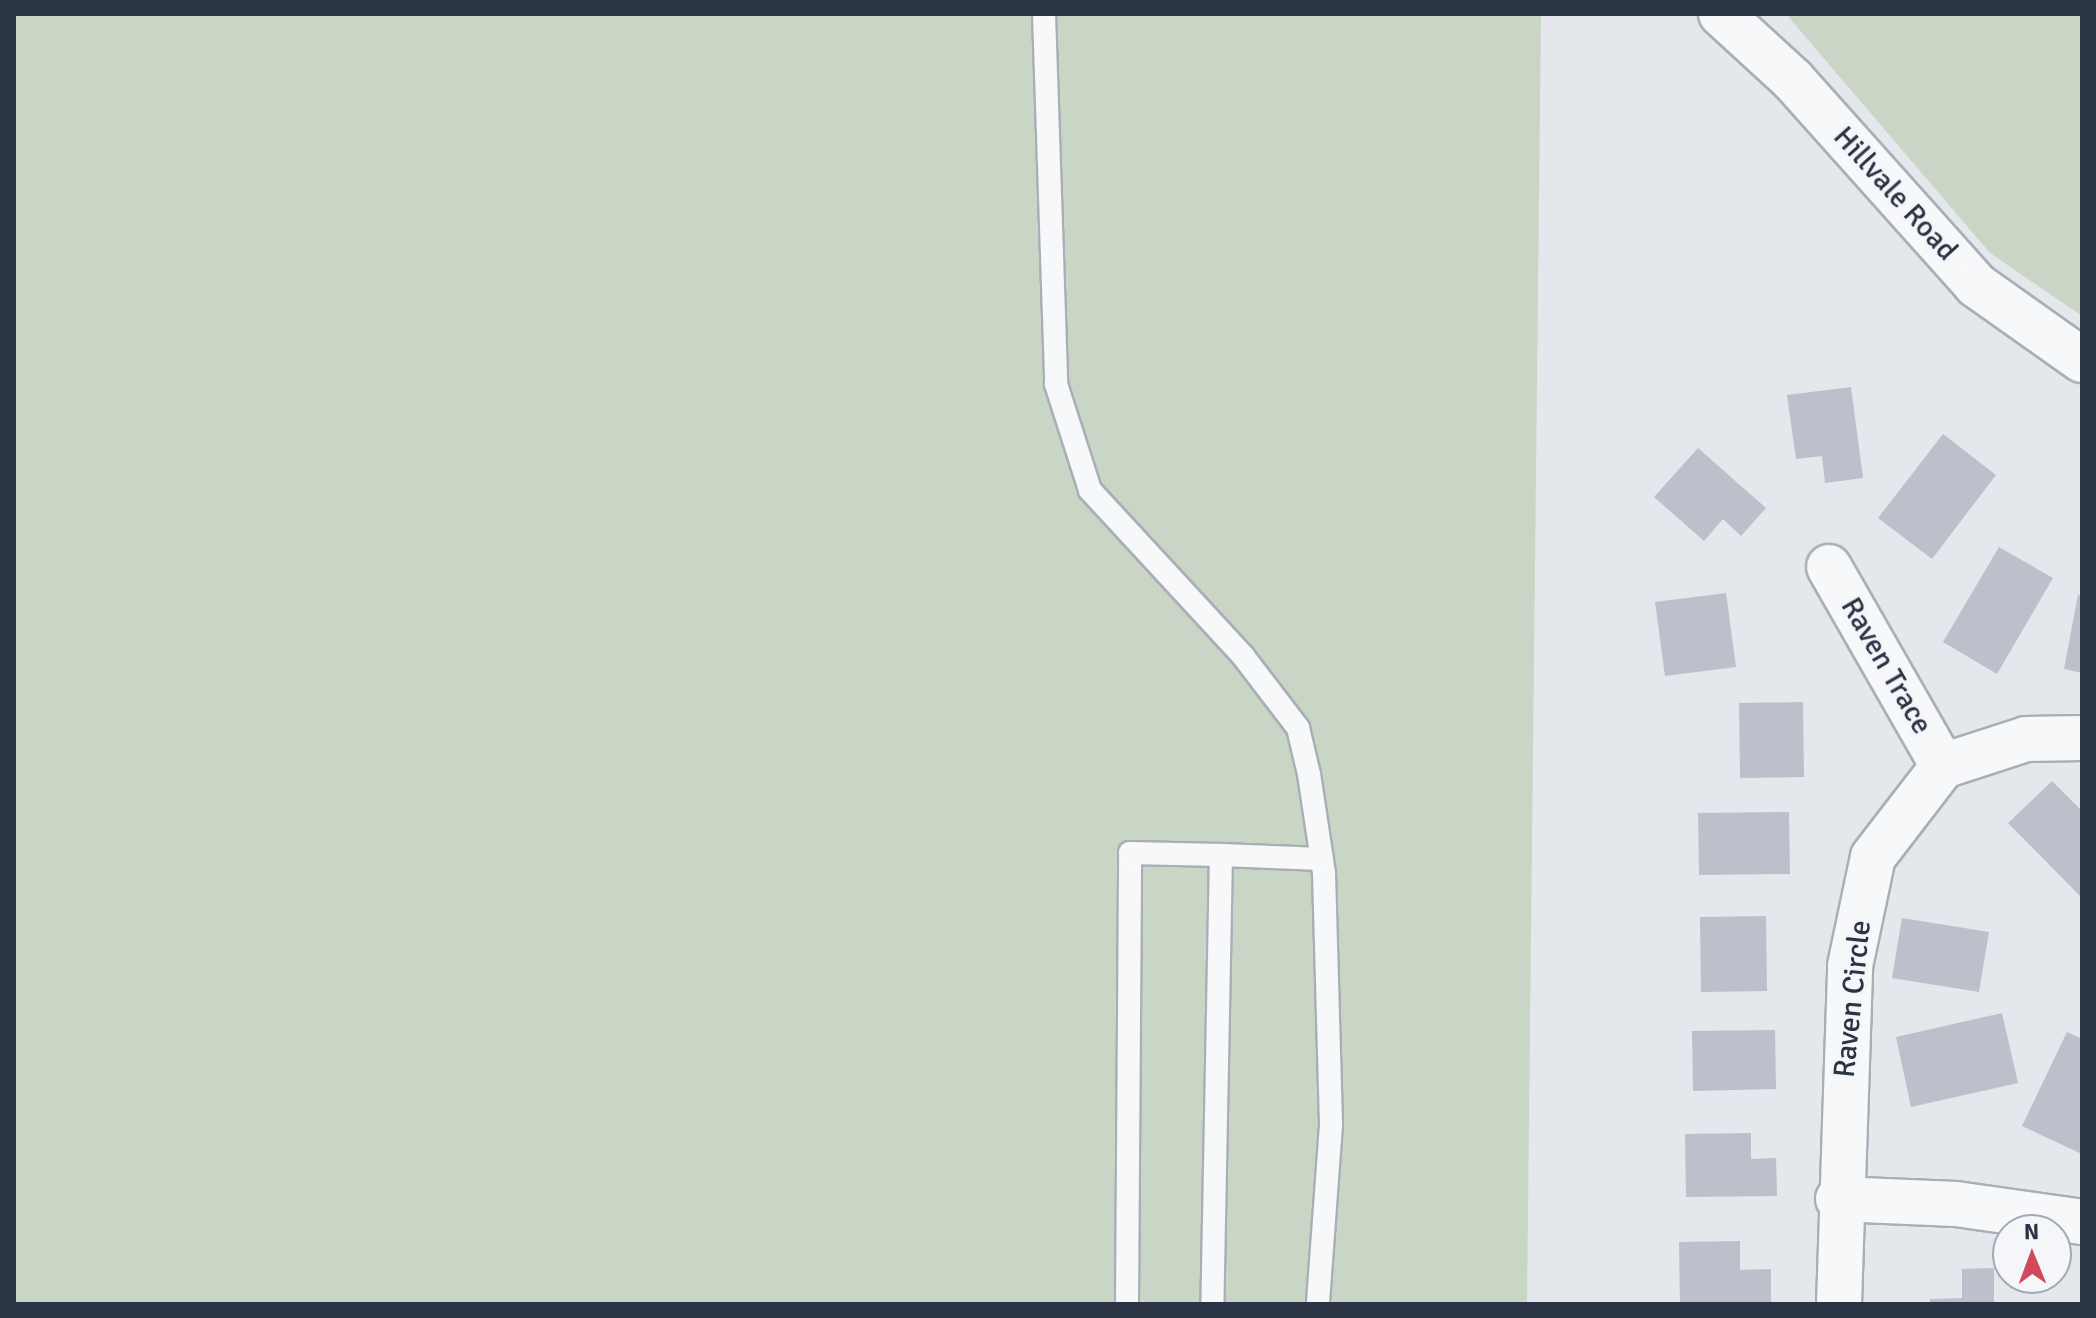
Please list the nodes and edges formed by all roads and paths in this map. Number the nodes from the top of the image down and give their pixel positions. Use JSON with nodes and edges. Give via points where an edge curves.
{"nodes":[{"id":1,"x":1044,"y":14,"type":"edge"},
{"id":2,"x":1721,"y":14,"type":"edge"},
{"id":3,"x":2082,"y":360,"type":"edge"},
{"id":4,"x":1829,"y":567,"type":"dead end"},
{"id":5,"x":2082,"y":738,"type":"edge"},
{"id":6,"x":1943,"y":766,"type":"junction"},
{"id":7,"x":1221,"y":855,"type":"junction"},
{"id":8,"x":1322,"y":859,"type":"junction"},
{"id":9,"x":1838,"y":1199,"type":"junction"},
{"id":10,"x":2082,"y":1222,"type":"edge"},
{"id":11,"x":1127,"y":1304,"type":"edge"},
{"id":12,"x":1212,"y":1304,"type":"edge"},
{"id":13,"x":1318,"y":1304,"type":"edge"},
{"id":14,"x":1839,"y":1304,"type":"edge"}],
"edges":[{"from":1,"to":8,"type":"lane","via":[[1056,384],[1090,490],[1243,656],[1298,728]]},
{"from":2,"to":3,"type":"street","name":"Hillvale Road","via":[[1793,80],[1976,285]]},
{"from":4,"to":6,"type":"street","name":"Raven Trace"},
{"from":5,"to":6,"type":"street","via":[[2026,739]]},
{"from":6,"to":9,"type":"street","name":"Raven Circle","via":[[1873,857],[1850,966]]},
{"from":7,"to":8,"type":"lane"},
{"from":7,"to":11,"type":"lane","via":[[1130,853]]},
{"from":7,"to":12,"type":"lane"},
{"from":8,"to":13,"type":"lane","via":[[1331,1125]]},
{"from":9,"to":10,"type":"street","via":[[1956,1204]]},
{"from":9,"to":14,"type":"street","name":"Raven Circle"}]}
